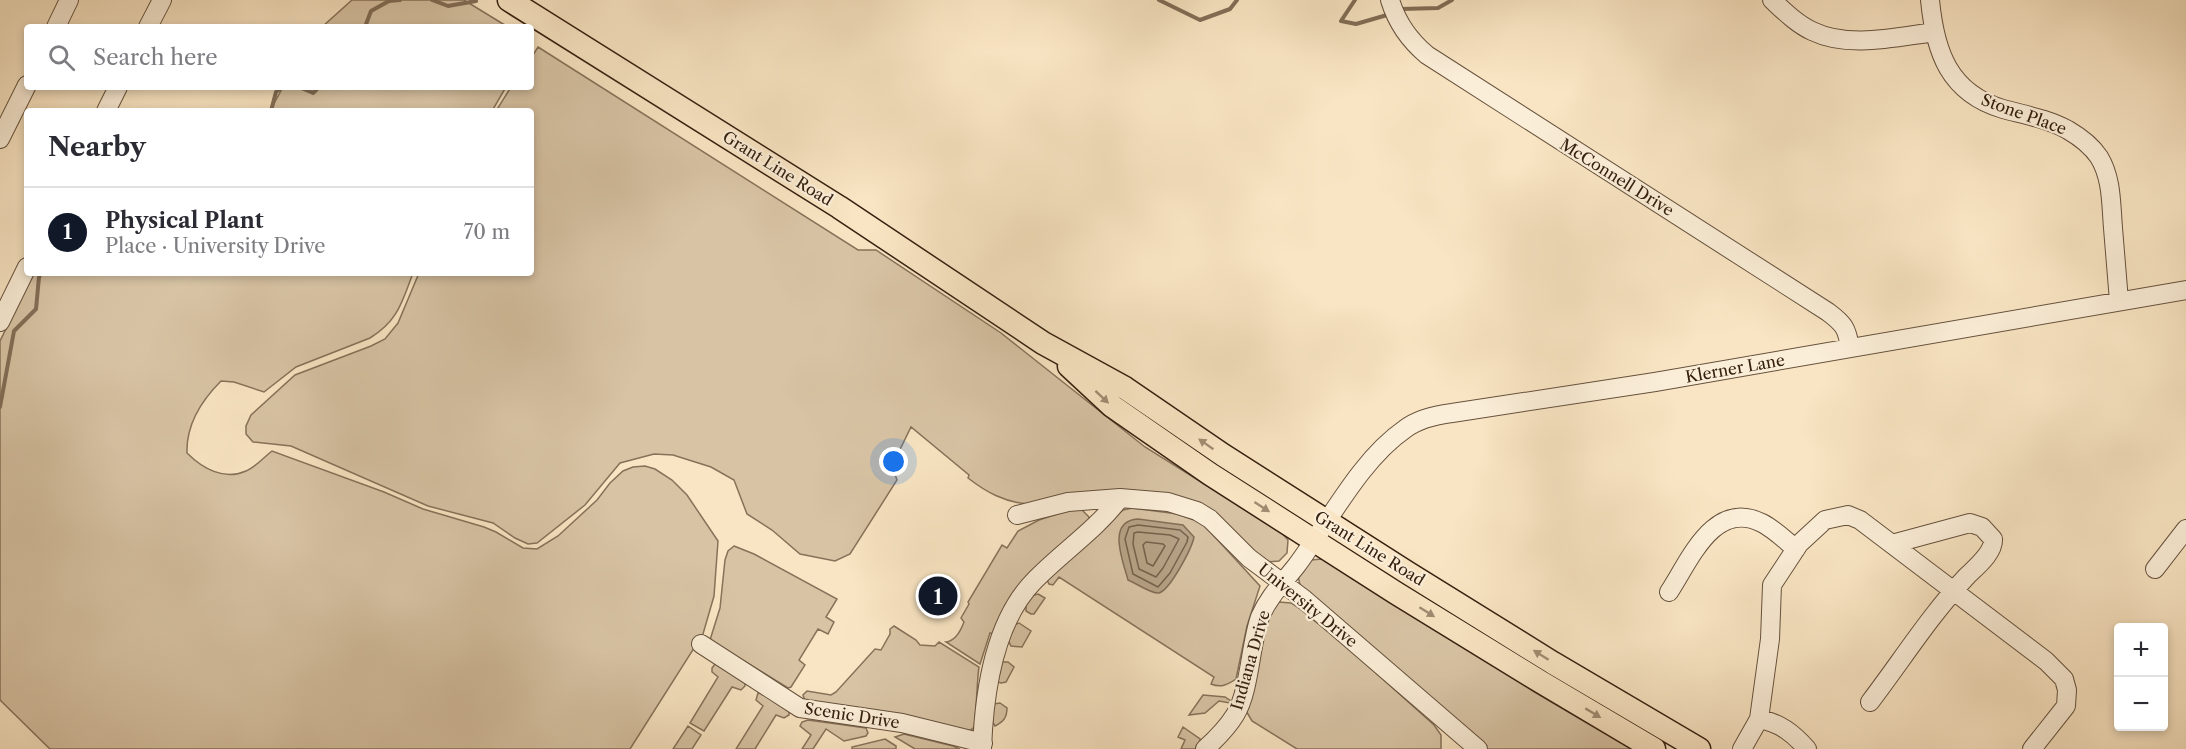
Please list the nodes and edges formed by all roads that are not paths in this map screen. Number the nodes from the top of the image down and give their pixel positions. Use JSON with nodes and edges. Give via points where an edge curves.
{"nodes":[{"id":1,"x":68,"y":0,"type":"edge"},
{"id":2,"x":162,"y":0,"type":"edge"},
{"id":3,"x":509,"y":0,"type":"edge"},
{"id":4,"x":1390,"y":0,"type":"edge"},
{"id":5,"x":1773,"y":0,"type":"edge"},
{"id":6,"x":1930,"y":0,"type":"edge"},
{"id":7,"x":57,"y":24,"type":"edge"},
{"id":8,"x":150,"y":24,"type":"edge"},
{"id":9,"x":1935,"y":32,"type":"junction"},
{"id":10,"x":24,"y":89,"type":"edge"},
{"id":11,"x":116,"y":90,"type":"edge"},
{"id":12,"x":108,"y":108,"type":"edge"},
{"id":13,"x":5,"y":117,"type":"edge"},
{"id":14,"x":0,"y":140,"type":"edge"},
{"id":15,"x":24,"y":273,"type":"edge"},
{"id":16,"x":2186,"y":290,"type":"edge"},
{"id":17,"x":2119,"y":301,"type":"junction"},
{"id":18,"x":0,"y":322,"type":"edge"},
{"id":19,"x":1043,"y":343,"type":"junction"},
{"id":20,"x":1850,"y":348,"type":"junction"},
{"id":21,"x":1120,"y":498,"type":"junction"},
{"id":22,"x":1017,"y":515,"type":"dead end"},
{"id":23,"x":1326,"y":521,"type":"junction"},
{"id":24,"x":2186,"y":529,"type":"edge"},
{"id":25,"x":1314,"y":541,"type":"junction"},
{"id":26,"x":1892,"y":544,"type":"junction"},
{"id":27,"x":1796,"y":549,"type":"junction"},
{"id":28,"x":2155,"y":569,"type":"dead end"},
{"id":29,"x":1281,"y":582,"type":"junction"},
{"id":30,"x":1953,"y":590,"type":"junction"},
{"id":31,"x":1669,"y":592,"type":"dead end"},
{"id":32,"x":701,"y":644,"type":"dead end"},
{"id":33,"x":1870,"y":702,"type":"dead end"},
{"id":34,"x":1759,"y":719,"type":"junction"},
{"id":35,"x":982,"y":746,"type":"edge"},
{"id":36,"x":1470,"y":747,"type":"edge"},
{"id":37,"x":1205,"y":749,"type":"edge"},
{"id":38,"x":1654,"y":749,"type":"edge"},
{"id":39,"x":1700,"y":749,"type":"edge"},
{"id":40,"x":1742,"y":749,"type":"edge"},
{"id":41,"x":1807,"y":749,"type":"edge"},
{"id":42,"x":2032,"y":749,"type":"edge"}],
"edges":[{"from":1,"to":7,"type":"street"},
{"from":2,"to":8,"type":"street"},
{"from":3,"to":19,"type":"main road","name":"Grant Line Road","via":[[839,207]]},
{"from":4,"to":20,"type":"street","name":"McConnell Drive","via":[[1408,38],[1427,56],[1833,316],[1844,325]]},
{"from":5,"to":9,"type":"street","via":[[1799,23],[1835,39]]},
{"from":6,"to":9,"type":"street","name":"Stone Place"},
{"from":9,"to":17,"type":"street","name":"Stone Place","via":[[1946,66],[1962,87],[2001,108],[2063,127],[2098,156],[2109,182]]},
{"from":10,"to":13,"type":"street"},
{"from":11,"to":12,"type":"street"},
{"from":13,"to":14,"type":"street"},
{"from":15,"to":18,"type":"street"},
{"from":16,"to":17,"type":"street","name":"Klerner Lane"},
{"from":17,"to":20,"type":"street","name":"Klerner Lane"},
{"from":23,"to":19,"type":"main road","name":"Grant Line Road","one_way":true,"via":[[1125,388]]},
{"from":19,"to":25,"type":"main road","name":"Grant Line Road","one_way":true,"via":[[1112,406]]},
{"from":20,"to":23,"type":"street","name":"Klerner Lane","via":[[1421,420],[1406,428],[1376,456]]},
{"from":21,"to":22,"type":"street","name":"University Drive","via":[[1068,502]]},
{"from":21,"to":29,"type":"street","name":"University Drive","via":[[1168,502],[1197,511]]},
{"from":21,"to":35,"type":"street","via":[[1033,582],[1006,626],[986,694]]},
{"from":23,"to":25,"type":"street","name":"Klerner Lane"},
{"from":39,"to":23,"type":"main road","name":"Grant Line Road","one_way":true,"via":[[1553,663]]},
{"from":24,"to":28,"type":"street"},
{"from":25,"to":29,"type":"street","name":"Indiana Drive"},
{"from":25,"to":38,"type":"main road","name":"Grant Line Road","one_way":true},
{"from":26,"to":27,"type":"street","via":[[1848,515],[1825,520]]},
{"from":26,"to":30,"type":"street"},
{"from":26,"to":30,"type":"street","via":[[1970,523],[1982,527],[1993,539],[1993,545]]},
{"from":27,"to":31,"type":"street","via":[[1764,524],[1750,519],[1720,522],[1710,530]]},
{"from":27,"to":34,"type":"street","via":[[1772,585],[1770,639]]},
{"from":29,"to":36,"type":"street","name":"University Drive"},
{"from":29,"to":37,"type":"street","name":"Indiana Drive","via":[[1261,616],[1237,713]]},
{"from":30,"to":33,"type":"street"},
{"from":30,"to":42,"type":"street","via":[[2046,661],[2064,680],[2066,706]]},
{"from":32,"to":35,"type":"street","name":"Scenic Drive","via":[[800,708],[902,723]]},
{"from":34,"to":40,"type":"street"},
{"from":34,"to":41,"type":"street","via":[[1785,728]]}]}
